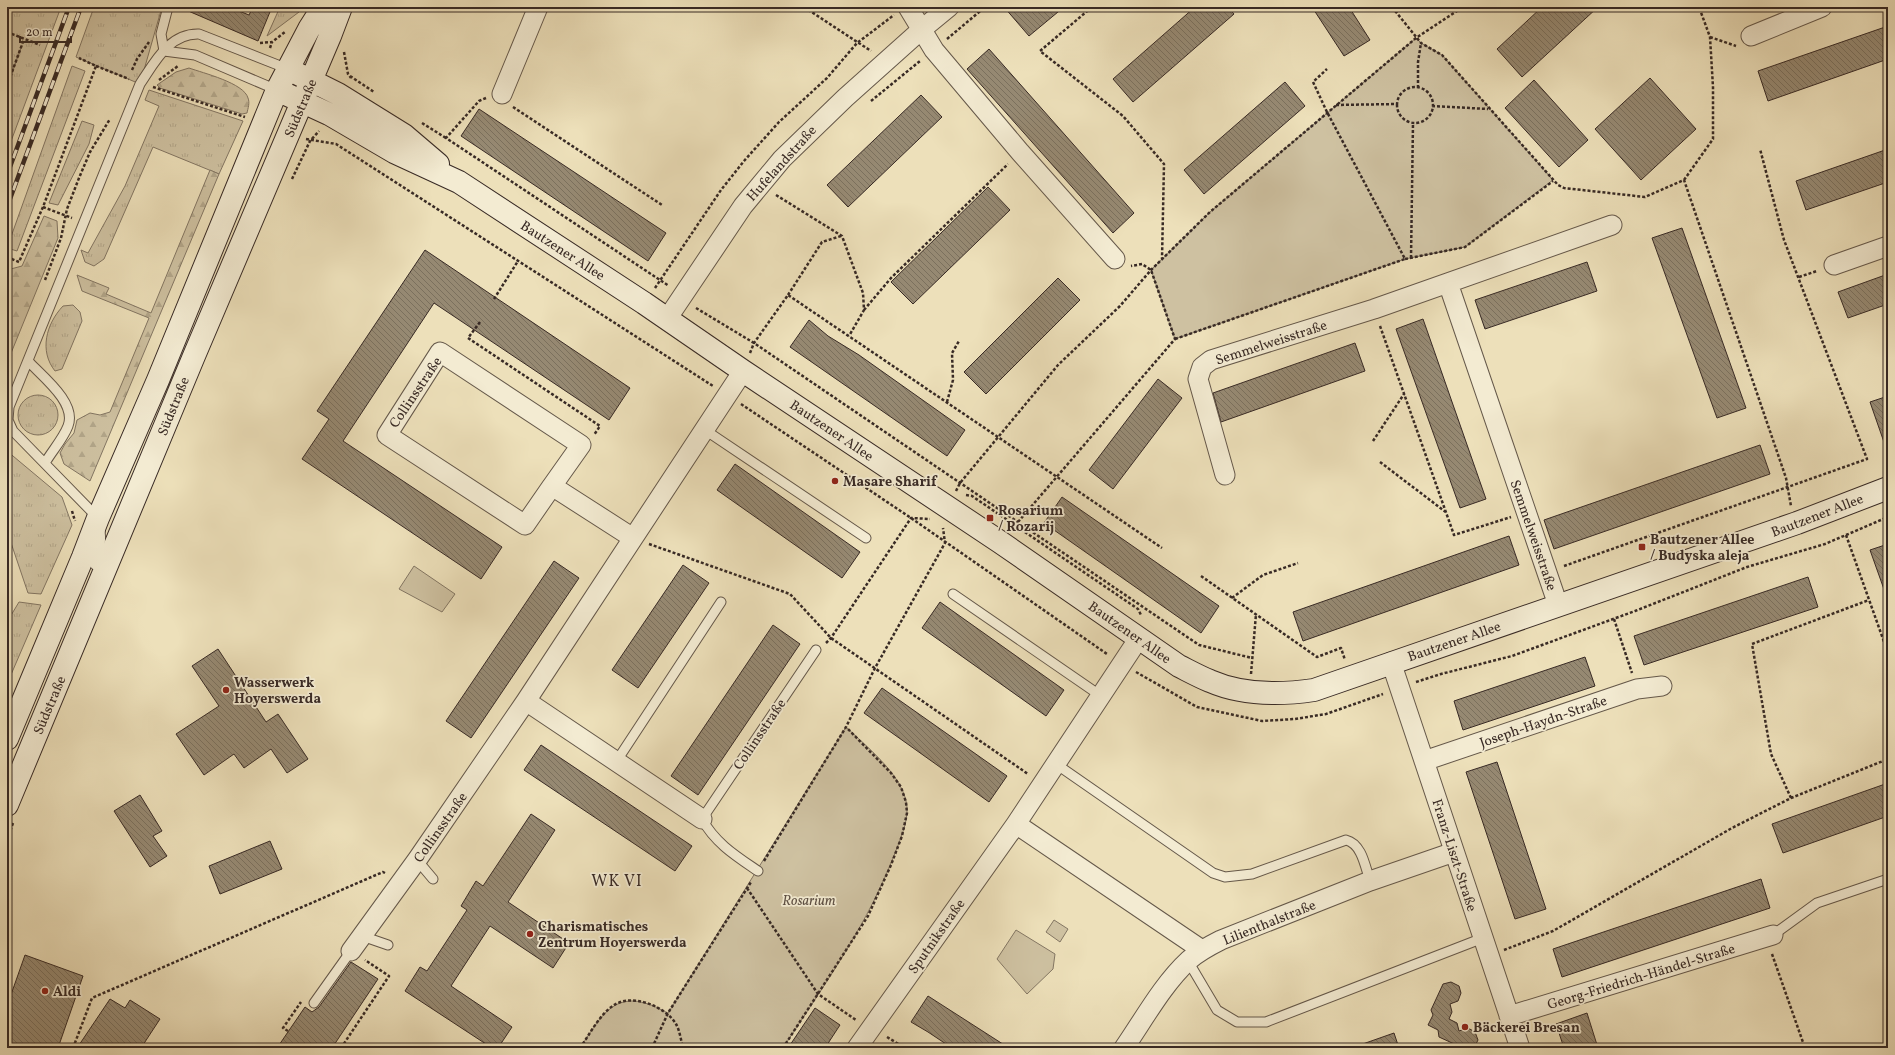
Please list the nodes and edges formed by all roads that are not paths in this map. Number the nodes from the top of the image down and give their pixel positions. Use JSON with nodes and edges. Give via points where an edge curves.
{"nodes":[{"id":1,"x":168,"y":7,"type":"edge"},
{"id":2,"x":323,"y":7,"type":"edge"},
{"id":3,"x":341,"y":7,"type":"edge"},
{"id":4,"x":538,"y":7,"type":"edge"},
{"id":5,"x":950,"y":7,"type":"edge"},
{"id":6,"x":1822,"y":7,"type":"edge"},
{"id":7,"x":903,"y":9,"type":"edge"},
{"id":8,"x":921,"y":30,"type":"junction"},
{"id":9,"x":1745,"y":42,"type":"road end"},
{"id":10,"x":164,"y":52,"type":"junction"},
{"id":11,"x":288,"y":69,"type":"junction"},
{"id":12,"x":312,"y":80,"type":"junction"},
{"id":13,"x":278,"y":90,"type":"junction"},
{"id":14,"x":502,"y":94,"type":"road end"},
{"id":15,"x":302,"y":101,"type":"junction"},
{"id":16,"x":459,"y":182,"type":"junction"},
{"id":17,"x":1612,"y":225,"type":"dead end"},
{"id":18,"x":1888,"y":246,"type":"edge"},
{"id":19,"x":1115,"y":259,"type":"road end"},
{"id":20,"x":1834,"y":265,"type":"dead end"},
{"id":21,"x":1448,"y":283,"type":"junction"},
{"id":22,"x":667,"y":319,"type":"junction"},
{"id":23,"x":28,"y":362,"type":"junction"},
{"id":24,"x":743,"y":371,"type":"junction"},
{"id":25,"x":705,"y":430,"type":"junction"},
{"id":26,"x":45,"y":463,"type":"junction"},
{"id":27,"x":1226,"y":475,"type":"dead end"},
{"id":28,"x":552,"y":486,"type":"junction"},
{"id":29,"x":1888,"y":488,"type":"edge"},
{"id":30,"x":98,"y":518,"type":"junction"},
{"id":31,"x":633,"y":538,"type":"junction"},
{"id":32,"x":866,"y":538,"type":"dead end"},
{"id":33,"x":91,"y":575,"type":"dead end"},
{"id":34,"x":953,"y":594,"type":"dead end"},
{"id":35,"x":721,"y":602,"type":"dead end"},
{"id":36,"x":1558,"y":605,"type":"junction"},
{"id":37,"x":73,"y":622,"type":"dead end"},
{"id":38,"x":1139,"y":638,"type":"junction"},
{"id":39,"x":816,"y":650,"type":"road end"},
{"id":40,"x":69,"y":657,"type":"junction"},
{"id":41,"x":1391,"y":662,"type":"junction"},
{"id":42,"x":1662,"y":686,"type":"dead end"},
{"id":43,"x":1101,"y":696,"type":"junction"},
{"id":44,"x":526,"y":702,"type":"junction"},
{"id":45,"x":7,"y":739,"type":"edge"},
{"id":46,"x":1424,"y":761,"type":"junction"},
{"id":47,"x":616,"y":762,"type":"junction"},
{"id":48,"x":1056,"y":764,"type":"junction"},
{"id":49,"x":7,"y":805,"type":"edge"},
{"id":50,"x":702,"y":819,"type":"junction"},
{"id":51,"x":1016,"y":824,"type":"junction"},
{"id":52,"x":1454,"y":852,"type":"junction"},
{"id":53,"x":417,"y":860,"type":"junction"},
{"id":54,"x":758,"y":871,"type":"road end"},
{"id":55,"x":433,"y":879,"type":"dead end"},
{"id":56,"x":1888,"y":879,"type":"edge"},
{"id":57,"x":1370,"y":880,"type":"junction"},
{"id":58,"x":1770,"y":936,"type":"joint"},
{"id":59,"x":1483,"y":938,"type":"junction"},
{"id":60,"x":357,"y":943,"type":"junction"},
{"id":61,"x":388,"y":945,"type":"dead end"},
{"id":62,"x":1195,"y":955,"type":"junction"},
{"id":63,"x":314,"y":1004,"type":"road end"},
{"id":64,"x":1509,"y":1016,"type":"junction"},
{"id":65,"x":857,"y":1048,"type":"edge"},
{"id":66,"x":1124,"y":1048,"type":"edge"},
{"id":67,"x":1520,"y":1048,"type":"edge"}],
"edges":[{"from":1,"to":10,"type":"lane","via":[[161,34]]},
{"from":2,"to":11,"type":"street","name":"Südstraße"},
{"from":3,"to":12,"type":"street","name":"Südstraße"},
{"from":4,"to":14,"type":"street"},
{"from":5,"to":8,"type":"street","name":"Hufelandstraße"},
{"from":6,"to":9,"type":"street"},
{"from":7,"to":8,"type":"street"},
{"from":8,"to":19,"type":"street","via":[[934,50],[1020,152]]},
{"from":8,"to":22,"type":"street","name":"Hufelandstraße","via":[[798,141],[743,206]]},
{"from":10,"to":11,"type":"lane","via":[[173,40],[199,34]]},
{"from":10,"to":13,"type":"lane","via":[[195,55]]},
{"from":10,"to":23,"type":"lane","via":[[140,84]]},
{"from":11,"to":12,"type":"street","name":"Bautzener Allee"},
{"from":11,"to":13,"type":"street","name":"Südstraße"},
{"from":12,"to":15,"type":"street","name":"Südstraße"},
{"from":12,"to":16,"type":"street","name":"Bautzener Allee","via":[[404,135]]},
{"from":13,"to":15,"type":"street","name":"Bautzener Allee"},
{"from":13,"to":30,"type":"street","name":"Südstraße"},
{"from":15,"to":16,"type":"street","name":"Bautzener Allee","via":[[394,152]]},
{"from":15,"to":40,"type":"street","name":"Südstraße"},
{"from":16,"to":22,"type":"street","name":"Bautzener Allee"},
{"from":17,"to":21,"type":"street","name":"Semmelweisstraße"},
{"from":18,"to":20,"type":"street"},
{"from":21,"to":27,"type":"street","name":"Semmelweisstraße","via":[[1211,360],[1202,367],[1198,379],[1200,389]]},
{"from":21,"to":36,"type":"street","name":"Semmelweisstraße"},
{"from":22,"to":24,"type":"street","name":"Bautzener Allee"},
{"from":23,"to":26,"type":"lane","via":[[9,407],[8,420],[13,431]]},
{"from":23,"to":26,"type":"lane","via":[[57,391],[69,410],[68,426]]},
{"from":24,"to":25,"type":"street","name":"Collinsstraße"},
{"from":24,"to":38,"type":"street","name":"Bautzener Allee","via":[[941,516],[1000,542]]},
{"from":25,"to":31,"type":"street","name":"Collinsstraße"},
{"from":25,"to":32,"type":"lane"},
{"from":26,"to":30,"type":"lane"},
{"from":28,"to":28,"type":"street","name":"Collinsstraße","via":[[581,445],[440,352],[387,435],[525,525]]},
{"from":28,"to":31,"type":"street"},
{"from":29,"to":36,"type":"street","name":"Bautzener Allee","via":[[1797,523]]},
{"from":30,"to":33,"type":"lane","via":[[102,534],[99,555]]},
{"from":30,"to":45,"type":"street","name":"Südstraße"},
{"from":31,"to":44,"type":"street","name":"Collinsstraße"},
{"from":34,"to":43,"type":"lane"},
{"from":35,"to":47,"type":"lane"},
{"from":36,"to":41,"type":"street","name":"Bautzener Allee"},
{"from":37,"to":40,"type":"lane"},
{"from":38,"to":41,"type":"street","name":"Bautzener Allee","via":[[1179,666],[1211,682],[1238,689],[1287,694],[1314,690]]},
{"from":38,"to":43,"type":"street","name":"Sputnikstraße"},
{"from":39,"to":50,"type":"lane","name":"Collinsstraße"},
{"from":40,"to":49,"type":"street","name":"Südstraße"},
{"from":41,"to":46,"type":"street","name":"Franz-Liszt-Straße"},
{"from":42,"to":46,"type":"street","name":"Joseph-Haydn-Straße","via":[[1637,689]]},
{"from":43,"to":48,"type":"street","name":"Sputnikstraße"},
{"from":44,"to":47,"type":"street"},
{"from":44,"to":53,"type":"street","name":"Collinsstraße"},
{"from":46,"to":52,"type":"street","name":"Franz-Liszt-Straße"},
{"from":47,"to":50,"type":"street"},
{"from":48,"to":51,"type":"street","name":"Sputnikstraße"},
{"from":48,"to":57,"type":"lane","via":[[1213,873],[1224,877],[1252,874],[1346,840],[1353,842],[1360,851]]},
{"from":50,"to":54,"type":"lane","via":[[719,843]]},
{"from":51,"to":62,"type":"street"},
{"from":51,"to":65,"type":"street","name":"Sputnikstraße"},
{"from":52,"to":57,"type":"street","name":"Lilienthalstraße"},
{"from":52,"to":59,"type":"street","name":"Franz-Liszt-Straße"},
{"from":53,"to":55,"type":"lane"},
{"from":53,"to":60,"type":"street","name":"Collinsstraße"},
{"from":56,"to":58,"type":"lane","via":[[1817,903]]},
{"from":57,"to":62,"type":"street","name":"Lilienthalstraße","via":[[1221,940]]},
{"from":58,"to":64,"type":"street","name":"Georg-Friedrich-Händel-Straße"},
{"from":59,"to":62,"type":"lane","via":[[1266,1022],[1237,1022],[1217,1010]]},
{"from":59,"to":64,"type":"street","name":"Franz-Liszt-Straße"},
{"from":60,"to":61,"type":"lane"},
{"from":60,"to":63,"type":"lane"},
{"from":62,"to":66,"type":"street","name":"Lilienthalstraße","via":[[1169,983]]},
{"from":64,"to":67,"type":"street","name":"Franz-Liszt-Straße"}]}
